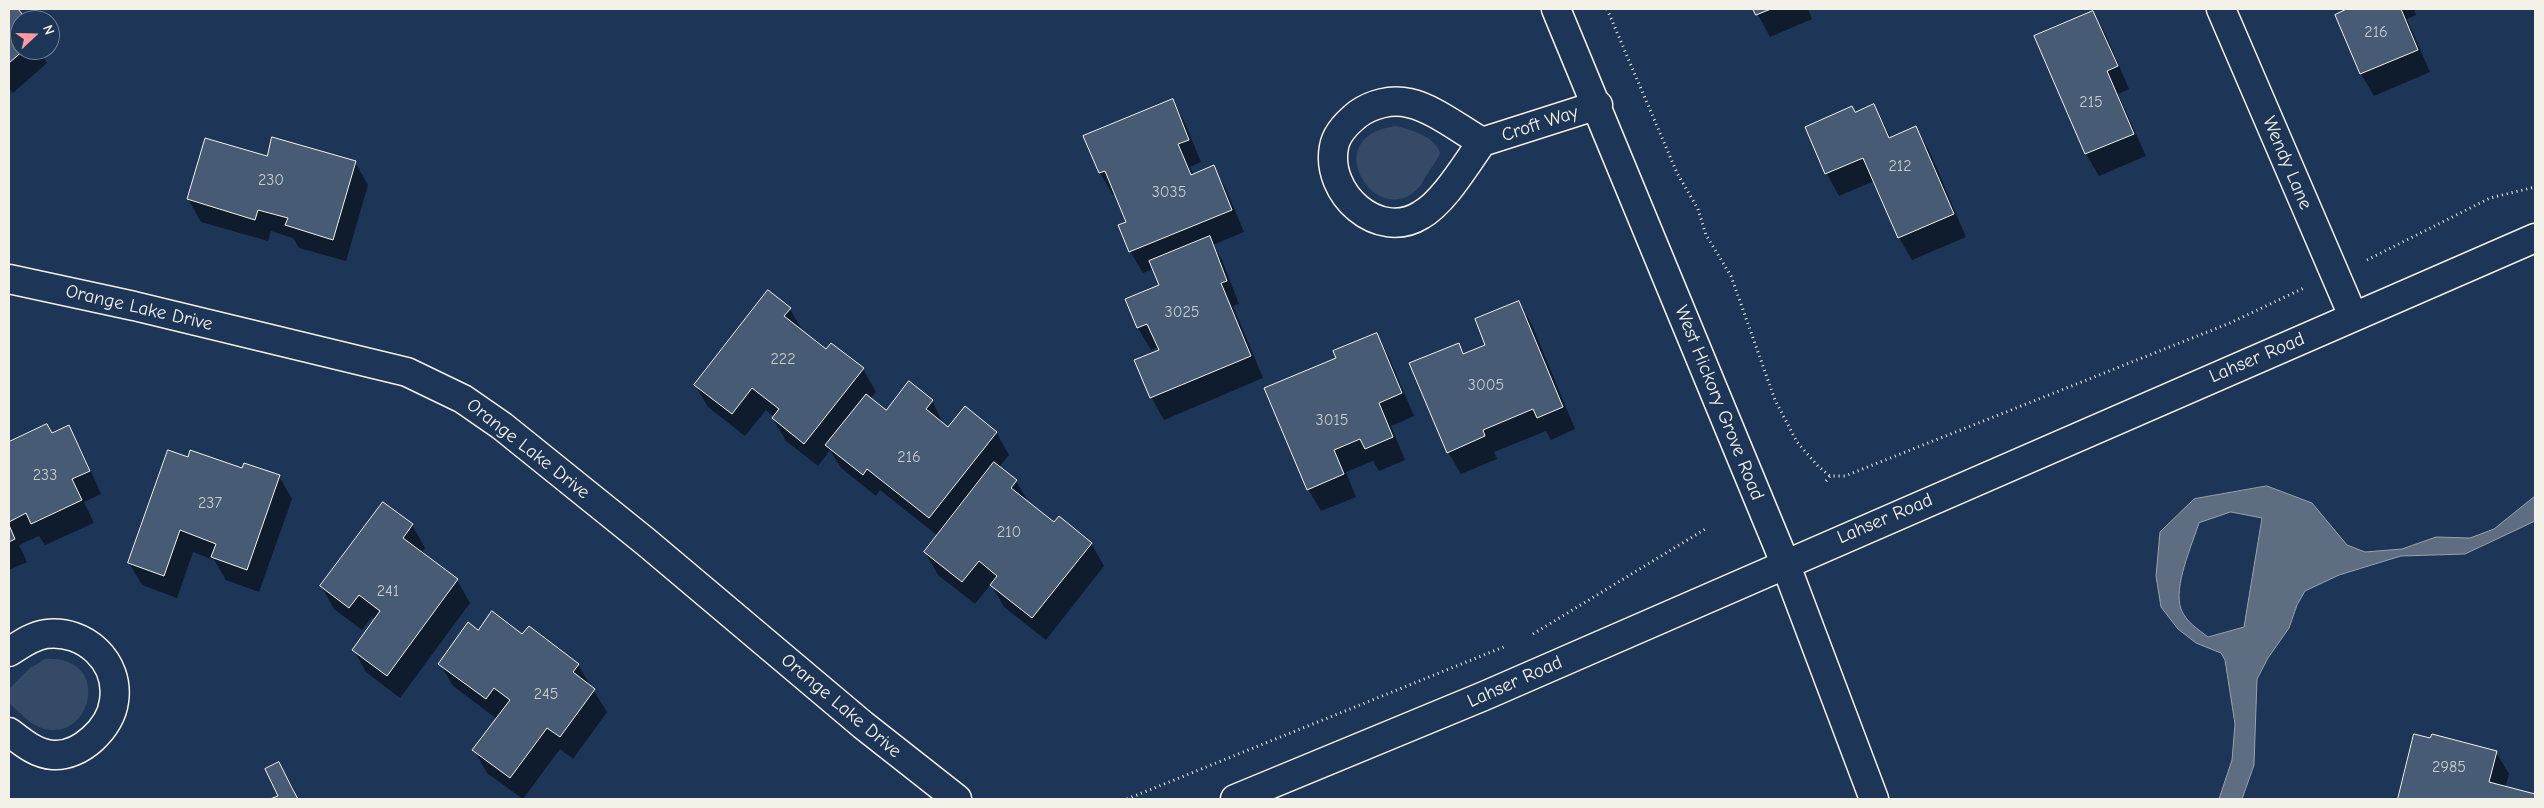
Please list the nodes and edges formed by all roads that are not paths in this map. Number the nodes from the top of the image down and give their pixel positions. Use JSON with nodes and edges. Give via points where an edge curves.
{"nodes":[{"id":1,"x":1556,"y":9,"type":"edge"},
{"id":2,"x":2221,"y":9,"type":"edge"},
{"id":3,"x":1598,"y":105,"type":"junction"},
{"id":4,"x":1482,"y":142,"type":"junction"},
{"id":5,"x":2535,"y":238,"type":"edge"},
{"id":6,"x":9,"y":278,"type":"edge"},
{"id":7,"x":2353,"y":316,"type":"junction"},
{"id":8,"x":1785,"y":563,"type":"junction"},
{"id":9,"x":9,"y":652,"type":"edge"},
{"id":10,"x":9,"y":732,"type":"edge"},
{"id":11,"x":957,"y":799,"type":"edge"},
{"id":12,"x":1235,"y":799,"type":"edge"},
{"id":13,"x":1874,"y":799,"type":"edge"}],
"edges":[{"from":1,"to":3,"type":"street","name":"West Hickory Grove Road"},
{"from":2,"to":7,"type":"street","name":"Wendy Lane"},
{"from":3,"to":4,"type":"street","name":"Croft Way"},
{"from":3,"to":8,"type":"street","name":"West Hickory Grove Road"},
{"from":4,"to":4,"type":"street","name":"Croft Way","via":[[1409,103],[1385,102],[1366,109],[1346,124],[1334,146],[1334,166],[1341,188],[1357,210],[1380,222],[1407,221],[1422,215],[1437,202]]},
{"from":5,"to":7,"type":"street","name":"Lahser Road"},
{"from":6,"to":11,"type":"street","name":"Orange Lake Drive","via":[[407,372],[463,399],[502,426],[646,542],[863,725]]},
{"from":7,"to":8,"type":"street","name":"Lahser Road"},
{"from":8,"to":12,"type":"street","name":"Lahser Road","via":[[1484,696]]},
{"from":8,"to":13,"type":"street","name":"West Hickory Grove Road"},
{"from":9,"to":10,"type":"street","via":[[45,634],[83,639],[109,666],[114,702],[110,717],[91,741],[70,752],[52,755],[30,748]]}]}
